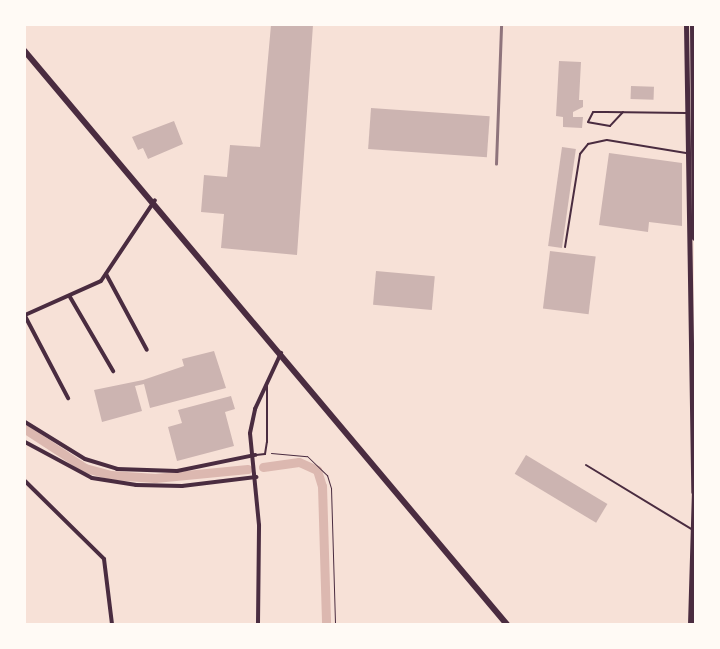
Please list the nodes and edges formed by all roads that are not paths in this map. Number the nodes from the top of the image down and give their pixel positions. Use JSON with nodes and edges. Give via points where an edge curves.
{"nodes":[{"id":1,"x":686,"y":25,"type":"edge"},
{"id":2,"x":693,"y":25,"type":"edge"},
{"id":3,"x":25,"y":51,"type":"edge"},
{"id":4,"x":623,"y":112,"type":"junction"},
{"id":5,"x":686,"y":113,"type":"junction"},
{"id":6,"x":686,"y":153,"type":"junction"},
{"id":7,"x":695,"y":155,"type":"edge"},
{"id":8,"x":695,"y":167,"type":"edge"},
{"id":9,"x":687,"y":181,"type":"junction"},
{"id":10,"x":155,"y":200,"type":"junction"},
{"id":11,"x":695,"y":237,"type":"edge"},
{"id":12,"x":565,"y":247,"type":"dead end"},
{"id":13,"x":106,"y":274,"type":"junction"},
{"id":14,"x":70,"y":297,"type":"junction"},
{"id":15,"x":25,"y":316,"type":"edge"},
{"id":16,"x":147,"y":350,"type":"dead end"},
{"id":17,"x":281,"y":353,"type":"junction"},
{"id":18,"x":113,"y":371,"type":"dead end"},
{"id":19,"x":267,"y":384,"type":"junction"},
{"id":20,"x":68,"y":398,"type":"dead end"},
{"id":21,"x":25,"y":422,"type":"edge"},
{"id":22,"x":25,"y":442,"type":"edge"},
{"id":23,"x":255,"y":455,"type":"junction"},
{"id":24,"x":586,"y":465,"type":"dead end"},
{"id":25,"x":256,"y":478,"type":"junction"},
{"id":26,"x":25,"y":481,"type":"edge"},
{"id":27,"x":695,"y":488,"type":"edge"},
{"id":28,"x":693,"y":512,"type":"junction"},
{"id":29,"x":692,"y":530,"type":"junction"},
{"id":30,"x":112,"y":624,"type":"edge"},
{"id":31,"x":258,"y":624,"type":"edge"},
{"id":32,"x":507,"y":624,"type":"edge"},
{"id":33,"x":691,"y":624,"type":"edge"}],
"edges":[{"from":1,"to":5,"type":"street"},
{"from":2,"to":11,"type":"highway"},
{"from":3,"to":10,"type":"main road"},
{"from":4,"to":4,"type":"lane","via":[[593,112],[588,122],[610,126]]},
{"from":4,"to":5,"type":"lane"},
{"from":5,"to":6,"type":"street"},
{"from":6,"to":7,"type":"street"},
{"from":6,"to":9,"type":"street"},
{"from":6,"to":12,"type":"lane","via":[[607,140],[588,144],[580,154]]},
{"from":8,"to":9,"type":"street"},
{"from":9,"to":28,"type":"street"},
{"from":10,"to":13,"type":"street"},
{"from":10,"to":17,"type":"main road"},
{"from":13,"to":14,"type":"street"},
{"from":13,"to":16,"type":"street"},
{"from":14,"to":15,"type":"street"},
{"from":14,"to":18,"type":"street"},
{"from":15,"to":20,"type":"street"},
{"from":17,"to":19,"type":"street"},
{"from":17,"to":32,"type":"main road"},
{"from":19,"to":23,"type":"street","via":[[252,420]]},
{"from":19,"to":23,"type":"lane","via":[[270,411],[265,454]]},
{"from":21,"to":23,"type":"street","via":[[85,459],[117,469],[176,471]]},
{"from":22,"to":25,"type":"street","via":[[92,478],[136,485],[182,486]]},
{"from":23,"to":25,"type":"street"},
{"from":24,"to":29,"type":"lane"},
{"from":25,"to":31,"type":"street"},
{"from":26,"to":30,"type":"street","via":[[104,559]]},
{"from":27,"to":28,"type":"highway"},
{"from":28,"to":29,"type":"highway"},
{"from":29,"to":33,"type":"highway"}]}
